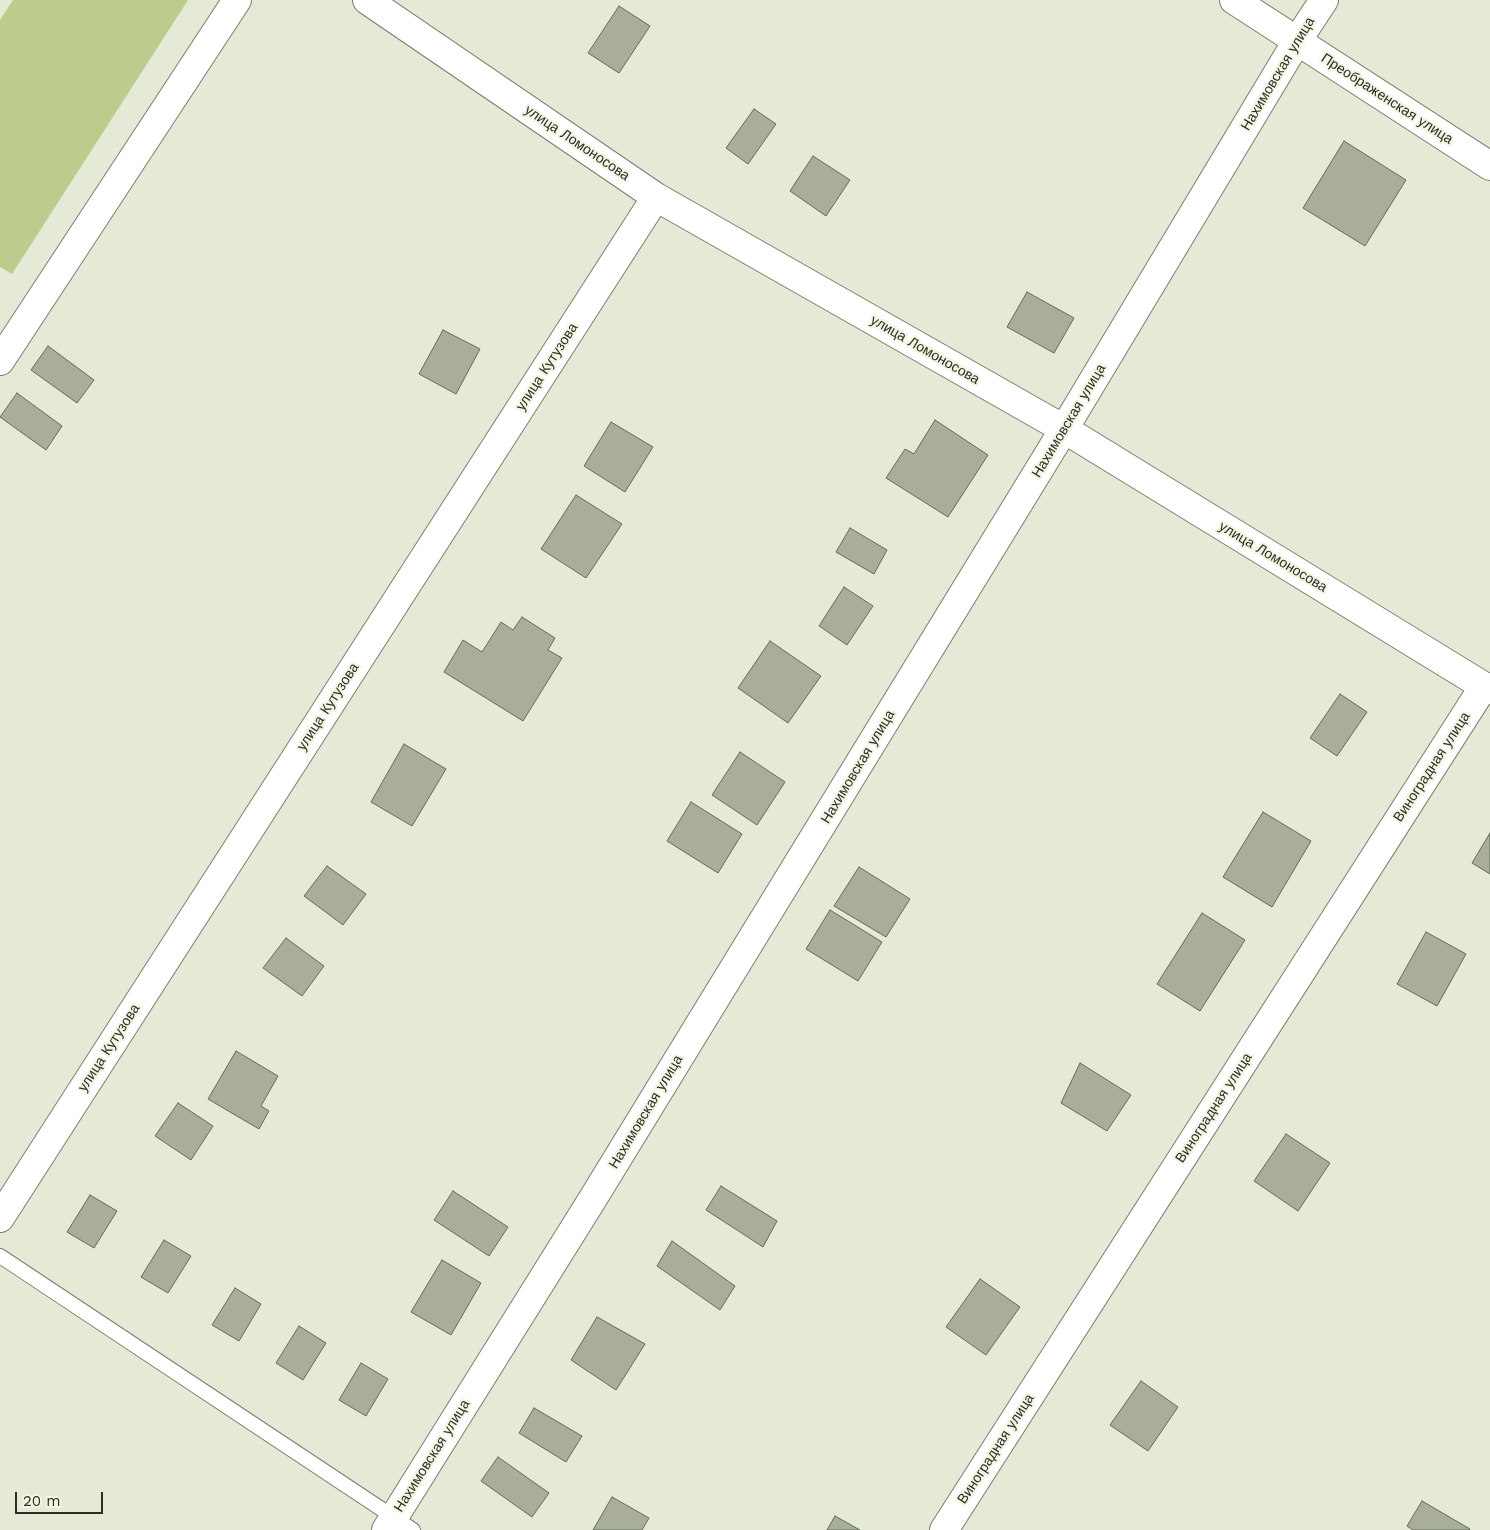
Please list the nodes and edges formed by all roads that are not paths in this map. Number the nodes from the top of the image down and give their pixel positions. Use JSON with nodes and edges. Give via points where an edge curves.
{"nodes":[{"id":1,"x":237,"y":0,"type":"edge"},
{"id":2,"x":367,"y":0,"type":"edge"},
{"id":3,"x":1234,"y":0,"type":"edge"},
{"id":4,"x":1324,"y":0,"type":"edge"},
{"id":5,"x":1297,"y":41,"type":"junction"},
{"id":6,"x":1490,"y":166,"type":"edge"},
{"id":7,"x":656,"y":197,"type":"junction"},
{"id":8,"x":0,"y":361,"type":"edge"},
{"id":9,"x":1064,"y":429,"type":"junction"},
{"id":10,"x":1487,"y":688,"type":"edge"},
{"id":11,"x":0,"y":1218,"type":"edge"},
{"id":12,"x":0,"y":1256,"type":"edge"},
{"id":13,"x":398,"y":1526,"type":"edge"},
{"id":14,"x":944,"y":1530,"type":"edge"}],
"edges":[{"from":1,"to":8,"type":"street"},
{"from":2,"to":7,"type":"street","name":"улица Ломоносова"},
{"from":3,"to":5,"type":"street","name":"Преображенская улица"},
{"from":4,"to":5,"type":"street","name":"Нахимовская улица"},
{"from":5,"to":6,"type":"street","name":"Преображенская улица"},
{"from":5,"to":9,"type":"street","name":"Нахимовская улица"},
{"from":7,"to":9,"type":"street","name":"улица Ломоносова"},
{"from":7,"to":11,"type":"street","name":"улица Кутузова"},
{"from":9,"to":10,"type":"street","name":"улица Ломоносова"},
{"from":9,"to":13,"type":"street","name":"Нахимовская улица","via":[[592,1200]]},
{"from":10,"to":14,"type":"street","name":"Виноградная улица"},
{"from":12,"to":13,"type":"lane"}]}
